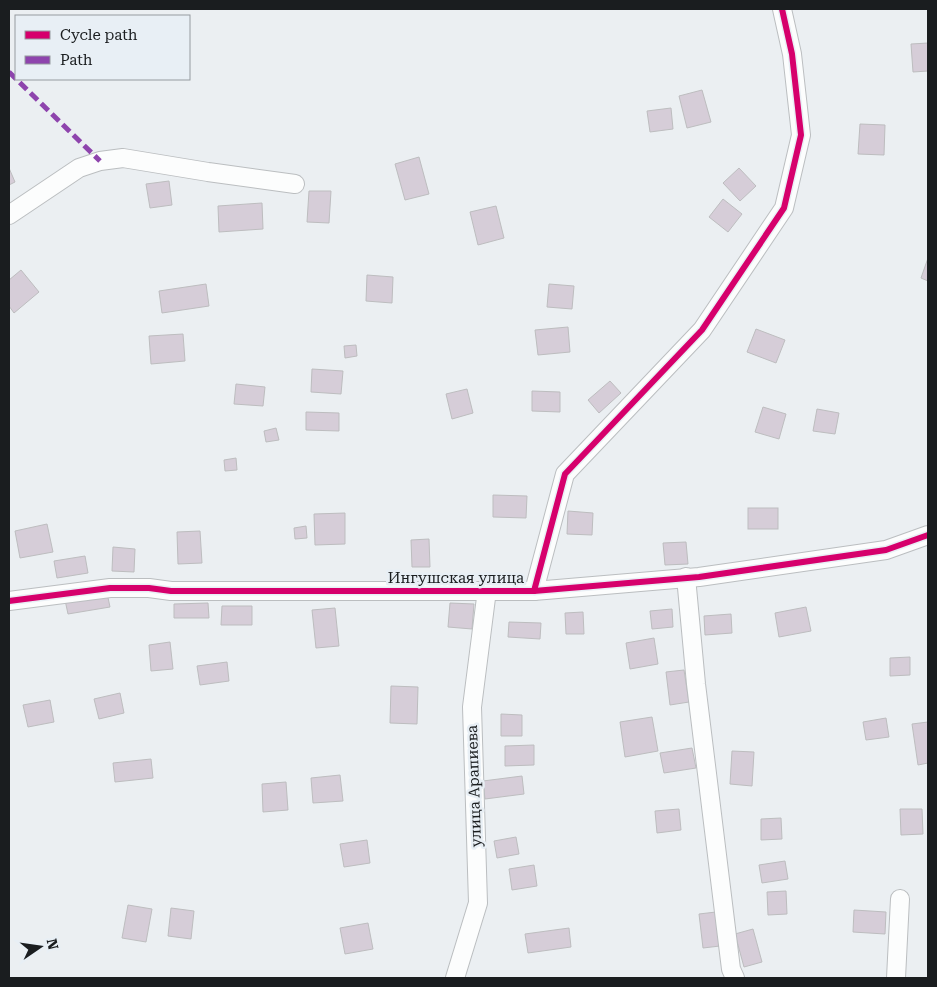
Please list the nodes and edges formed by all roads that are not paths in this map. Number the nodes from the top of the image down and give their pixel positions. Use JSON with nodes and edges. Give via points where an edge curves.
{"nodes":[{"id":1,"x":782,"y":9,"type":"edge"},
{"id":2,"x":295,"y":184,"type":"dead end"},
{"id":3,"x":9,"y":215,"type":"edge"},
{"id":4,"x":928,"y":535,"type":"edge"},
{"id":5,"x":686,"y":578,"type":"junction"},
{"id":6,"x":487,"y":590,"type":"junction"},
{"id":7,"x":534,"y":590,"type":"junction"},
{"id":8,"x":9,"y":601,"type":"edge"},
{"id":9,"x":900,"y":900,"type":"dead end"},
{"id":10,"x":454,"y":978,"type":"edge"},
{"id":11,"x":735,"y":978,"type":"edge"},
{"id":12,"x":896,"y":978,"type":"edge"}],
"edges":[{"from":1,"to":7,"type":"street","via":[[792,54],[802,135],[784,208],[702,330],[565,474]]},
{"from":2,"to":3,"type":"street","via":[[124,158],[100,160],[79,168]]},
{"from":4,"to":5,"type":"street","name":"Ингушская улица","via":[[886,550]]},
{"from":5,"to":7,"type":"street","name":"Ингушская улица"},
{"from":5,"to":11,"type":"street","via":[[696,684],[731,968]]},
{"from":6,"to":7,"type":"street","name":"Ингушская улица"},
{"from":6,"to":8,"type":"street","name":"Ингушская улица","via":[[170,591],[110,588]]},
{"from":6,"to":10,"type":"street","name":"улица Арапиева","via":[[472,708],[478,903]]},
{"from":9,"to":12,"type":"street"}]}
